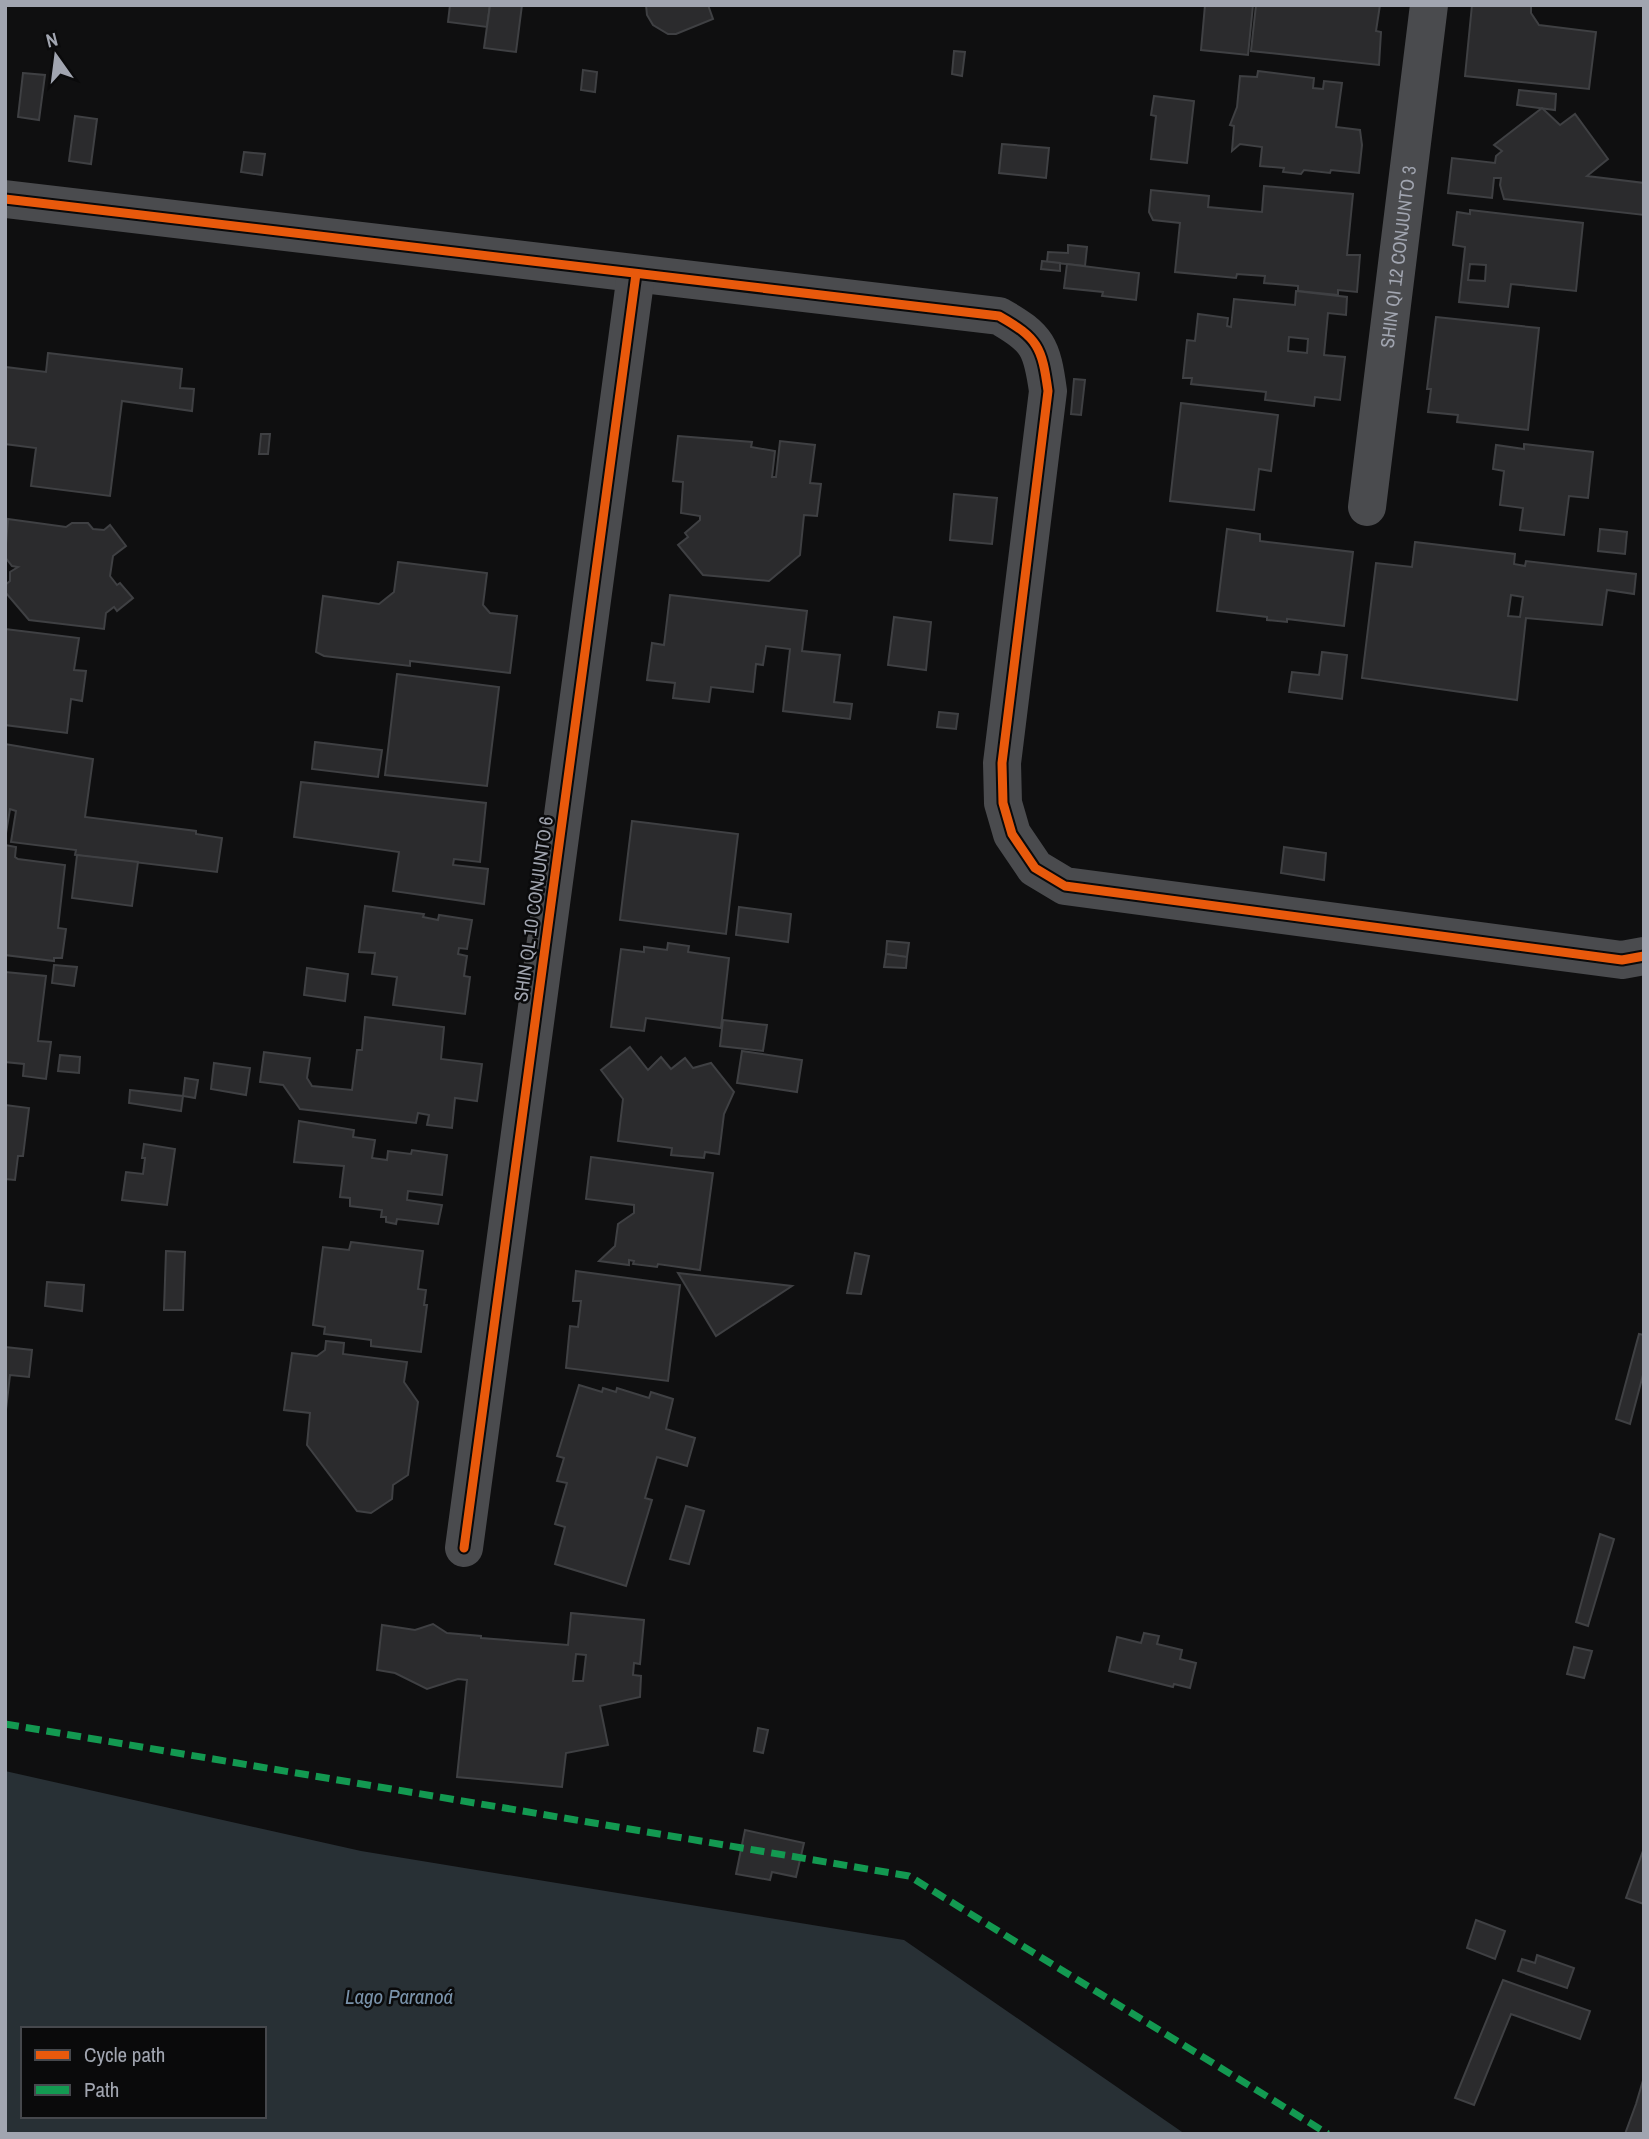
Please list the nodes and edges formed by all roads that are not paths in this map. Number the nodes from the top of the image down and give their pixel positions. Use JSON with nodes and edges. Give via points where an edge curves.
{"nodes":[{"id":1,"x":1429,"y":5,"type":"edge"},
{"id":2,"x":5,"y":199,"type":"edge"},
{"id":3,"x":636,"y":274,"type":"junction"},
{"id":4,"x":1367,"y":508,"type":"dead end"},
{"id":5,"x":1644,"y":956,"type":"edge"},
{"id":6,"x":464,"y":1548,"type":"dead end"}],
"edges":[{"from":1,"to":4,"type":"street","name":"SHIN QI 12 CONJUNTO 3"},
{"from":2,"to":3,"type":"street"},
{"from":3,"to":5,"type":"street","via":[[999,316],[1026,331],[1044,358],[1048,391],[1002,763],[1003,803],[1012,834],[1035,868],[1065,886],[1622,960]]},
{"from":3,"to":6,"type":"street","name":"SHIN QL 10 CONJUNTO 6"}]}
